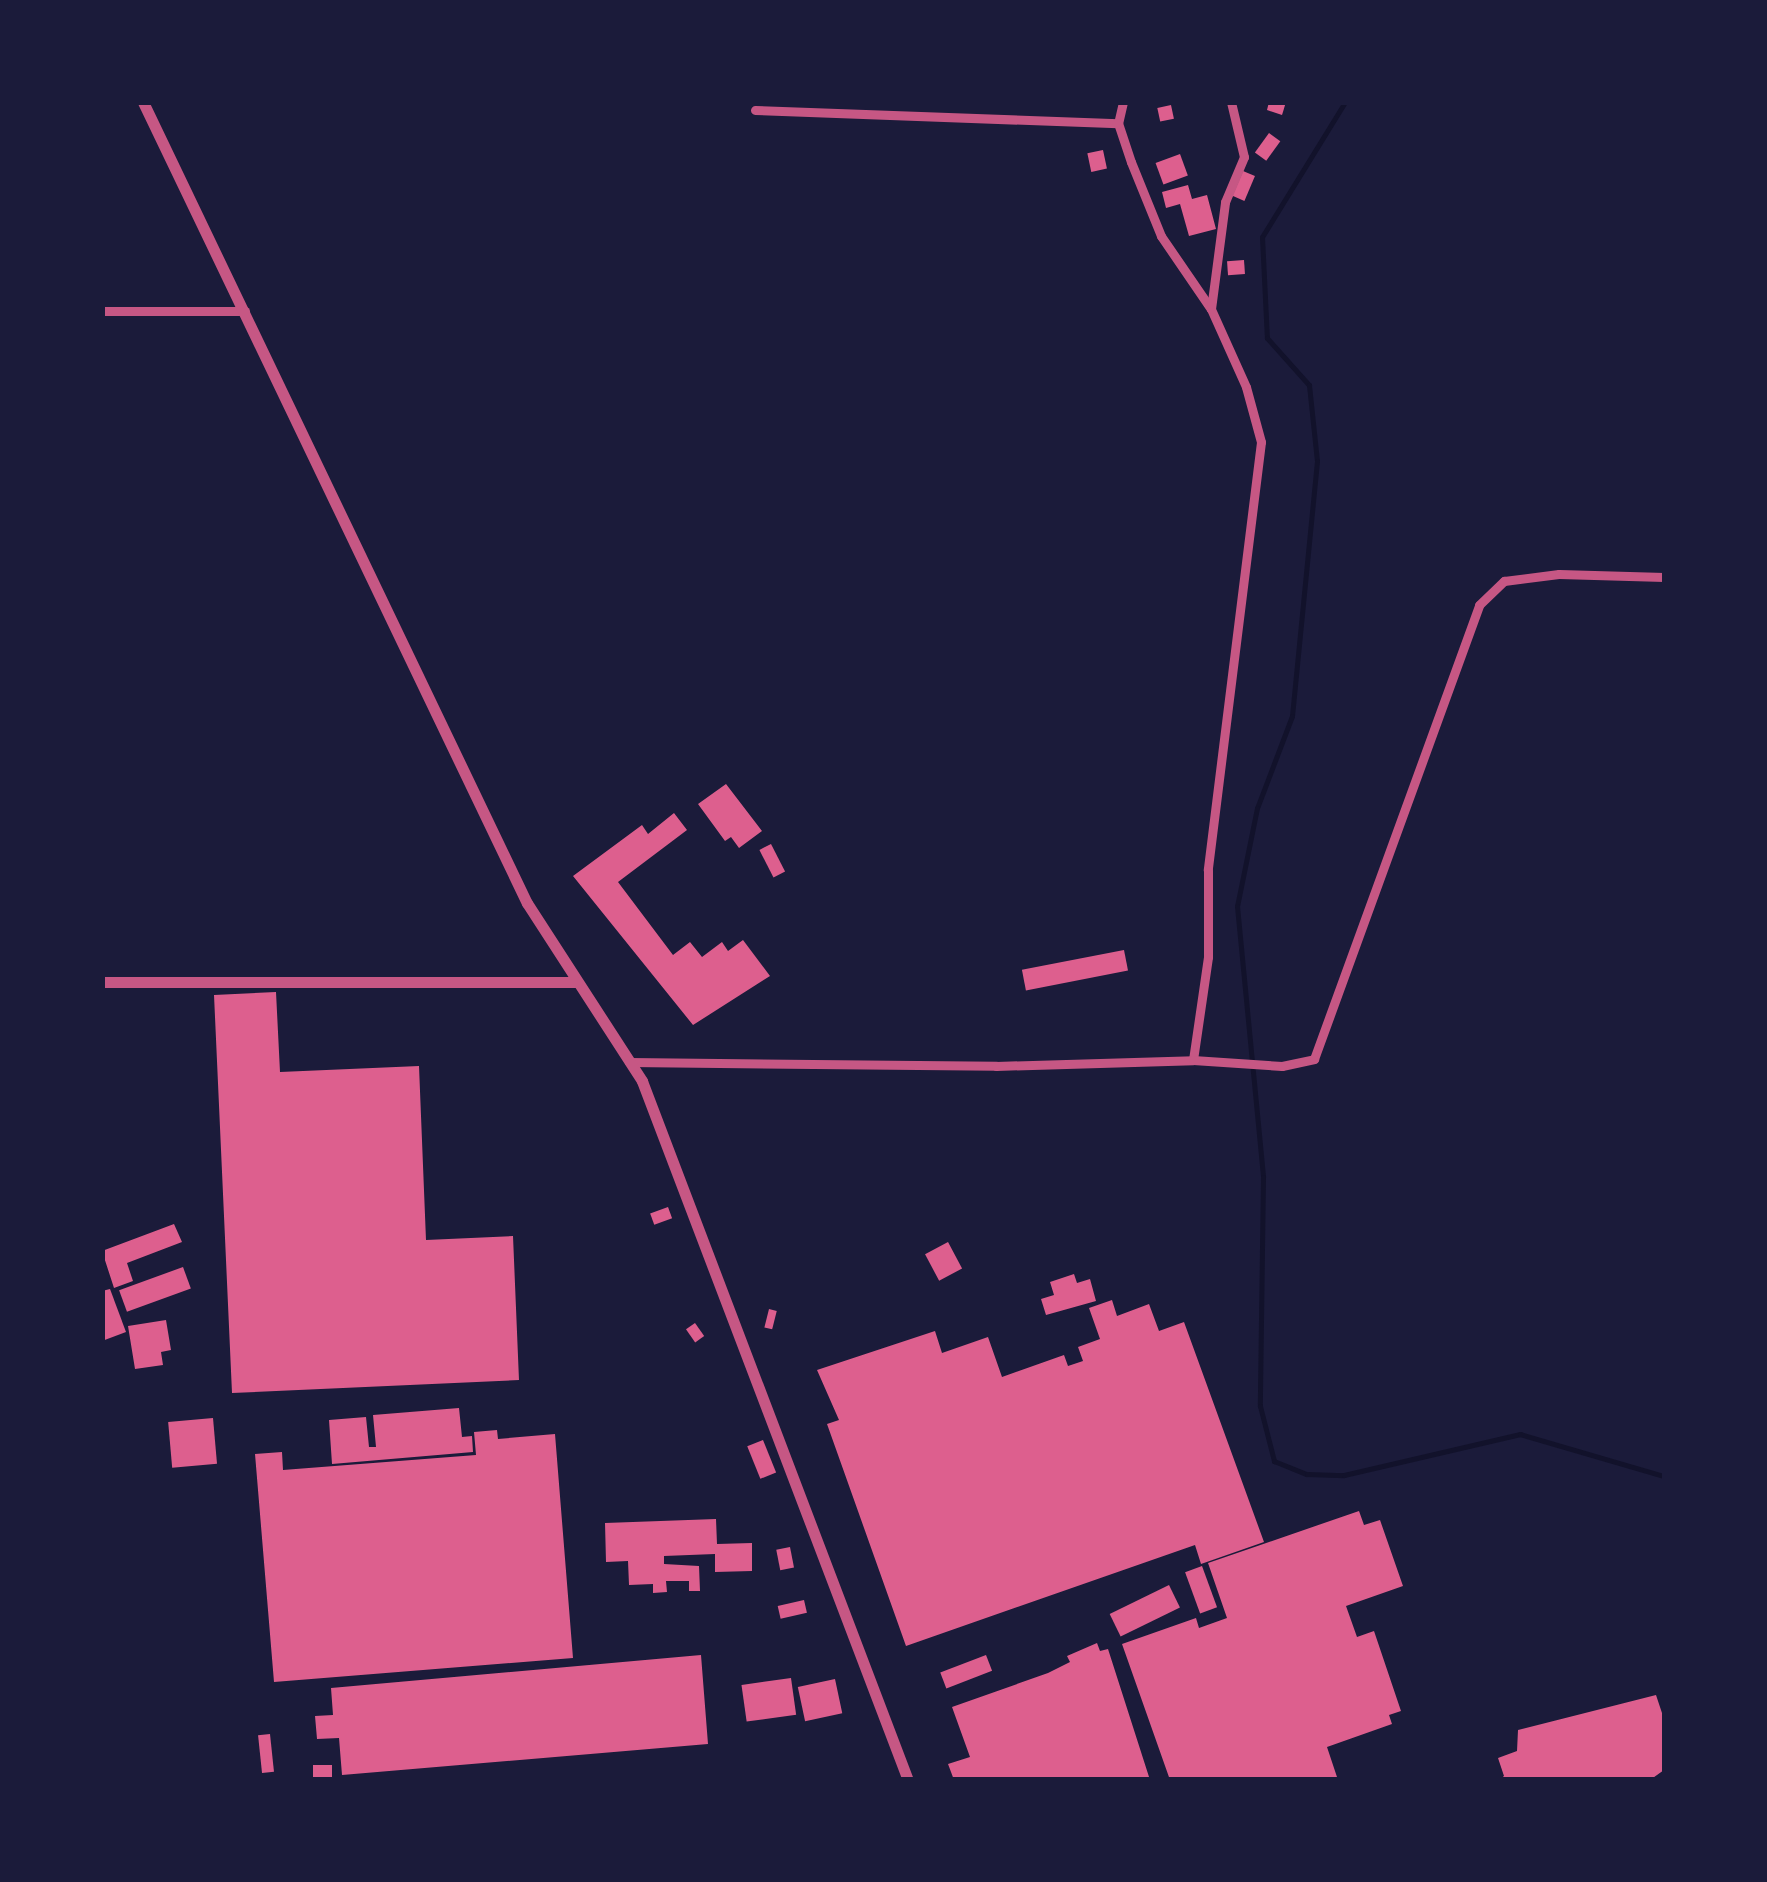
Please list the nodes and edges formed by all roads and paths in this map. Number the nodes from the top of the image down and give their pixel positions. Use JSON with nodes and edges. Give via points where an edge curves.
{"nodes":[{"id":1,"x":143,"y":102,"type":"edge"},
{"id":2,"x":1122,"y":102,"type":"edge"},
{"id":3,"x":1231,"y":102,"type":"edge"},
{"id":4,"x":755,"y":110,"type":"dead end"},
{"id":5,"x":1118,"y":123,"type":"junction"},
{"id":6,"x":1210,"y":310,"type":"junction"},
{"id":7,"x":247,"y":311,"type":"junction"},
{"id":8,"x":102,"y":312,"type":"edge"},
{"id":9,"x":1664,"y":577,"type":"edge"},
{"id":10,"x":102,"y":982,"type":"edge"},
{"id":11,"x":577,"y":982,"type":"junction"},
{"id":12,"x":1193,"y":1060,"type":"junction"},
{"id":13,"x":629,"y":1062,"type":"junction"},
{"id":14,"x":908,"y":1780,"type":"edge"}],
"edges":[{"from":1,"to":7,"type":"street"},
{"from":2,"to":5,"type":"street"},
{"from":3,"to":6,"type":"street","via":[[1244,156],[1225,202]]},
{"from":4,"to":5,"type":"street"},
{"from":5,"to":6,"type":"street","via":[[1161,236]]},
{"from":6,"to":12,"type":"street","via":[[1246,387],[1261,442],[1208,870],[1208,957]]},
{"from":7,"to":8,"type":"street"},
{"from":7,"to":11,"type":"street","via":[[526,903]]},
{"from":9,"to":12,"type":"street","via":[[1559,574],[1504,581],[1479,604],[1314,1060],[1234,1066]]},
{"from":10,"to":11,"type":"street"},
{"from":11,"to":13,"type":"street"},
{"from":12,"to":13,"type":"street","via":[[996,1066]]},
{"from":13,"to":14,"type":"street","via":[[714,1263]]}]}
